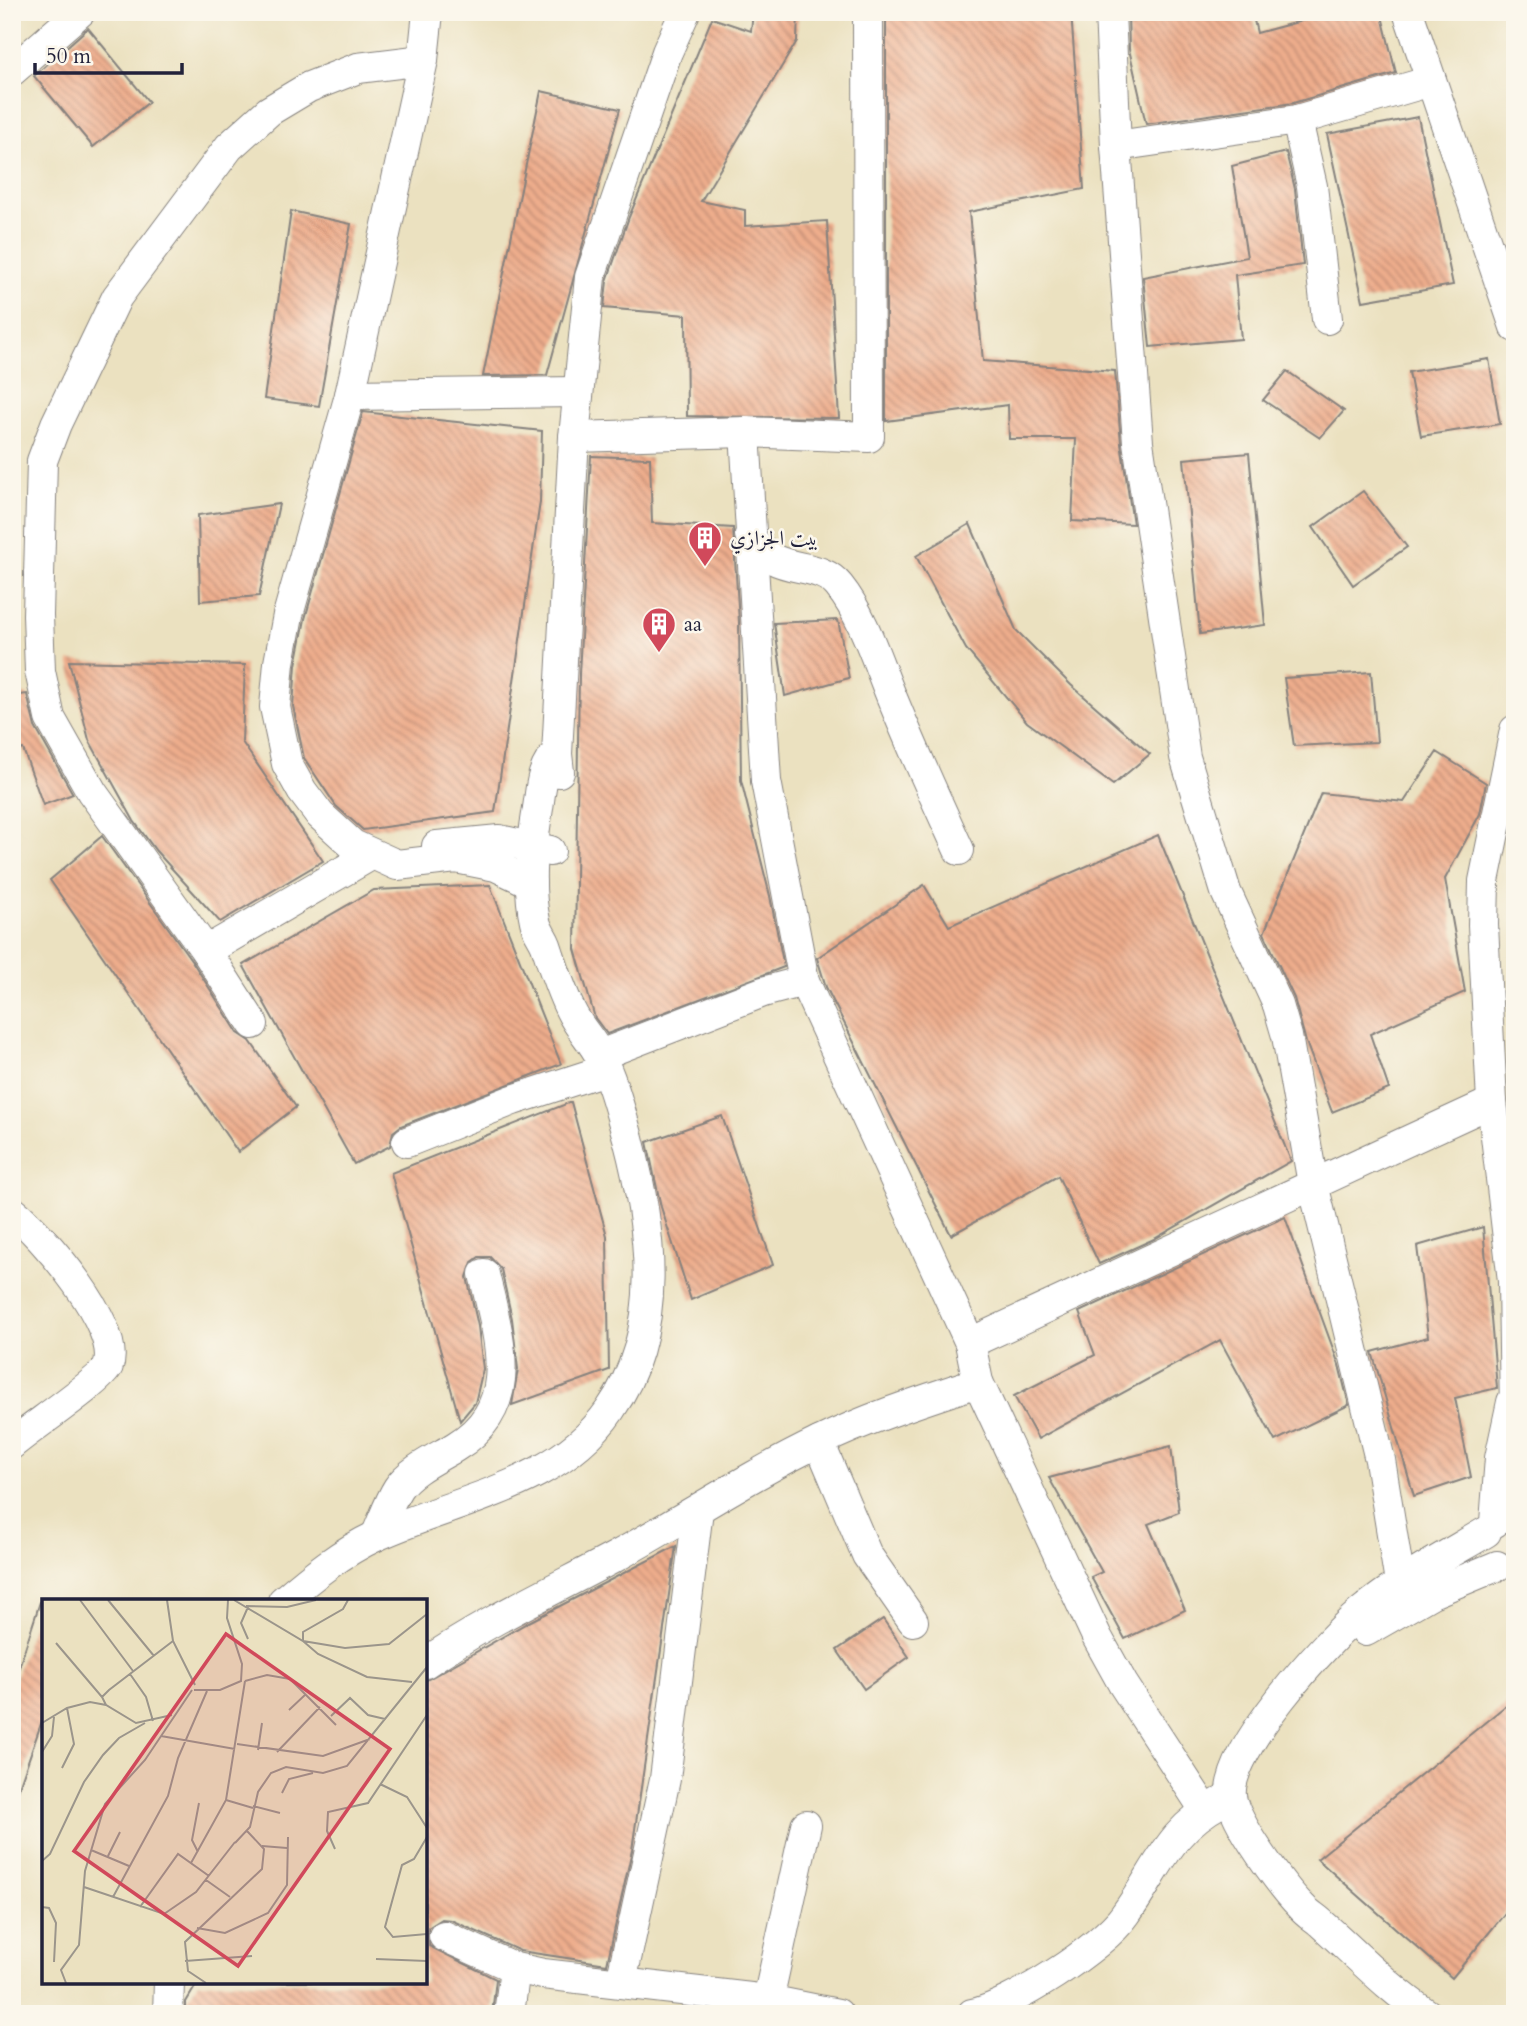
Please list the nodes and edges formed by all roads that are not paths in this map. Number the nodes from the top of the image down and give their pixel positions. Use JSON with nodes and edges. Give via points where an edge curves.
{"nodes":[{"id":1,"x":80,"y":12,"type":"edge"},
{"id":2,"x":429,"y":12,"type":"edge"},
{"id":3,"x":685,"y":12,"type":"edge"},
{"id":4,"x":869,"y":12,"type":"edge"},
{"id":5,"x":1111,"y":12,"type":"edge"},
{"id":6,"x":1408,"y":12,"type":"edge"},
{"id":7,"x":423,"y":60,"type":"junction"},
{"id":8,"x":12,"y":71,"type":"edge"},
{"id":9,"x":1432,"y":81,"type":"junction"},
{"id":10,"x":1297,"y":120,"type":"junction"},
{"id":11,"x":1116,"y":146,"type":"junction"},
{"id":12,"x":1327,"y":320,"type":"dead end"},
{"id":13,"x":1515,"y":327,"type":"edge"},
{"id":14,"x":578,"y":392,"type":"junction"},
{"id":15,"x":350,"y":395,"type":"junction"},
{"id":16,"x":745,"y":432,"type":"junction"},
{"id":17,"x":574,"y":437,"type":"junction"},
{"id":18,"x":750,"y":535,"type":"junction"},
{"id":19,"x":1515,"y":730,"type":"edge"},
{"id":20,"x":541,"y":849,"type":"junction"},
{"id":21,"x":959,"y":850,"type":"dead end"},
{"id":22,"x":380,"y":858,"type":"junction"},
{"id":23,"x":531,"y":883,"type":"junction"},
{"id":24,"x":545,"y":941,"type":"junction"},
{"id":25,"x":206,"y":951,"type":"junction"},
{"id":26,"x":804,"y":981,"type":"junction"},
{"id":27,"x":253,"y":1024,"type":"dead end"},
{"id":28,"x":603,"y":1063,"type":"junction"},
{"id":29,"x":1492,"y":1102,"type":"junction"},
{"id":30,"x":407,"y":1142,"type":"dead end"},
{"id":31,"x":1313,"y":1184,"type":"junction"},
{"id":32,"x":12,"y":1211,"type":"edge"},
{"id":33,"x":484,"y":1274,"type":"dead end"},
{"id":34,"x":1514,"y":1280,"type":"edge"},
{"id":35,"x":970,"y":1343,"type":"junction"},
{"id":36,"x":978,"y":1382,"type":"junction"},
{"id":37,"x":1514,"y":1408,"type":"edge"},
{"id":38,"x":819,"y":1441,"type":"junction"},
{"id":39,"x":12,"y":1444,"type":"edge"},
{"id":40,"x":698,"y":1510,"type":"junction"},
{"id":41,"x":1498,"y":1525,"type":"edge"},
{"id":42,"x":376,"y":1536,"type":"junction"},
{"id":43,"x":1507,"y":1570,"type":"edge"},
{"id":44,"x":1400,"y":1584,"type":"junction"},
{"id":45,"x":286,"y":1599,"type":"edge"},
{"id":46,"x":913,"y":1622,"type":"dead end"},
{"id":47,"x":1328,"y":1654,"type":"junction"},
{"id":48,"x":427,"y":1662,"type":"edge"},
{"id":49,"x":1231,"y":1797,"type":"junction"},
{"id":50,"x":1205,"y":1810,"type":"junction"},
{"id":51,"x":806,"y":1825,"type":"dead end"},
{"id":52,"x":1321,"y":1922,"type":"junction"},
{"id":53,"x":444,"y":1936,"type":"dead end"},
{"id":54,"x":515,"y":1968,"type":"junction"},
{"id":55,"x":621,"y":1982,"type":"junction"},
{"id":56,"x":768,"y":2000,"type":"junction"},
{"id":57,"x":509,"y":2014,"type":"edge"},
{"id":58,"x":838,"y":2014,"type":"edge"},
{"id":59,"x":972,"y":2014,"type":"edge"},
{"id":60,"x":1427,"y":2014,"type":"edge"}],
"edges":[{"from":1,"to":8,"type":"street"},
{"from":2,"to":7,"type":"street"},
{"from":3,"to":14,"type":"street","via":[[590,277]]},
{"from":4,"to":16,"type":"street","via":[[869,437]]},
{"from":5,"to":11,"type":"street"},
{"from":6,"to":9,"type":"street"},
{"from":7,"to":15,"type":"street"},
{"from":7,"to":25,"type":"street","via":[[358,68],[309,87],[269,111],[229,147],[117,297],[42,461],[39,629],[43,696],[50,718],[92,792]]},
{"from":9,"to":10,"type":"street"},
{"from":9,"to":13,"type":"street"},
{"from":10,"to":11,"type":"street"},
{"from":10,"to":12,"type":"street","via":[[1312,186]]},
{"from":11,"to":31,"type":"street","via":[[1138,442],[1185,757],[1226,892],[1278,1005]]},
{"from":14,"to":15,"type":"street"},
{"from":14,"to":17,"type":"street"},
{"from":15,"to":22,"type":"street","via":[[288,615],[275,707],[287,764],[302,790],[339,833]]},
{"from":16,"to":17,"type":"street"},
{"from":16,"to":18,"type":"street"},
{"from":17,"to":20,"type":"street","via":[[559,776]]},
{"from":18,"to":21,"type":"street","via":[[758,550],[771,559],[820,574],[839,586],[880,667]]},
{"from":18,"to":26,"type":"street","via":[[766,781]]},
{"from":19,"to":29,"type":"street","via":[[1484,881]]},
{"from":20,"to":22,"type":"street","via":[[483,840]]},
{"from":20,"to":23,"type":"street"},
{"from":20,"to":24,"type":"street","via":[[552,922]]},
{"from":22,"to":23,"type":"street","via":[[403,866],[456,858],[496,866]]},
{"from":22,"to":25,"type":"street"},
{"from":23,"to":24,"type":"street","via":[[534,920]]},
{"from":24,"to":28,"type":"street","via":[[563,995]]},
{"from":25,"to":27,"type":"street"},
{"from":26,"to":28,"type":"street","via":[[763,992]]},
{"from":26,"to":35,"type":"street"},
{"from":28,"to":30,"type":"street"},
{"from":28,"to":42,"type":"street","via":[[646,1217],[649,1262],[643,1324],[626,1383],[591,1434],[543,1471]]},
{"from":29,"to":31,"type":"street"},
{"from":29,"to":34,"type":"street"},
{"from":31,"to":35,"type":"street"},
{"from":31,"to":44,"type":"street","via":[[1380,1460]]},
{"from":32,"to":39,"type":"street","via":[[78,1286],[99,1321],[110,1354],[108,1366],[94,1382]]},
{"from":33,"to":42,"type":"street","via":[[498,1341],[499,1396],[472,1437],[399,1486]]},
{"from":34,"to":37,"type":"street"},
{"from":35,"to":36,"type":"street"},
{"from":36,"to":38,"type":"street"},
{"from":36,"to":50,"type":"street","via":[[1097,1637]]},
{"from":37,"to":41,"type":"street","via":[[1500,1458]]},
{"from":38,"to":40,"type":"street"},
{"from":38,"to":46,"type":"street","via":[[867,1555]]},
{"from":40,"to":48,"type":"street"},
{"from":40,"to":55,"type":"street","via":[[665,1779]]},
{"from":41,"to":43,"type":"street","via":[[1485,1551]]},
{"from":41,"to":44,"type":"street"},
{"from":42,"to":45,"type":"street","via":[[342,1555]]},
{"from":43,"to":47,"type":"street","via":[[1394,1612]]},
{"from":44,"to":47,"type":"street","via":[[1361,1612]]},
{"from":47,"to":49,"type":"street","via":[[1260,1727],[1237,1770]]},
{"from":47,"to":52,"type":"street","via":[[1267,1744],[1251,1803],[1313,1900]]},
{"from":49,"to":50,"type":"street"},
{"from":49,"to":52,"type":"street","via":[[1251,1840],[1302,1908]]},
{"from":50,"to":59,"type":"street","via":[[1184,1826],[1123,1919],[1096,1944],[1026,1991]]},
{"from":51,"to":56,"type":"street"},
{"from":52,"to":60,"type":"street","via":[[1384,1983]]},
{"from":53,"to":54,"type":"street"},
{"from":54,"to":55,"type":"street"},
{"from":54,"to":57,"type":"street"},
{"from":55,"to":56,"type":"street"},
{"from":56,"to":58,"type":"street"}]}
